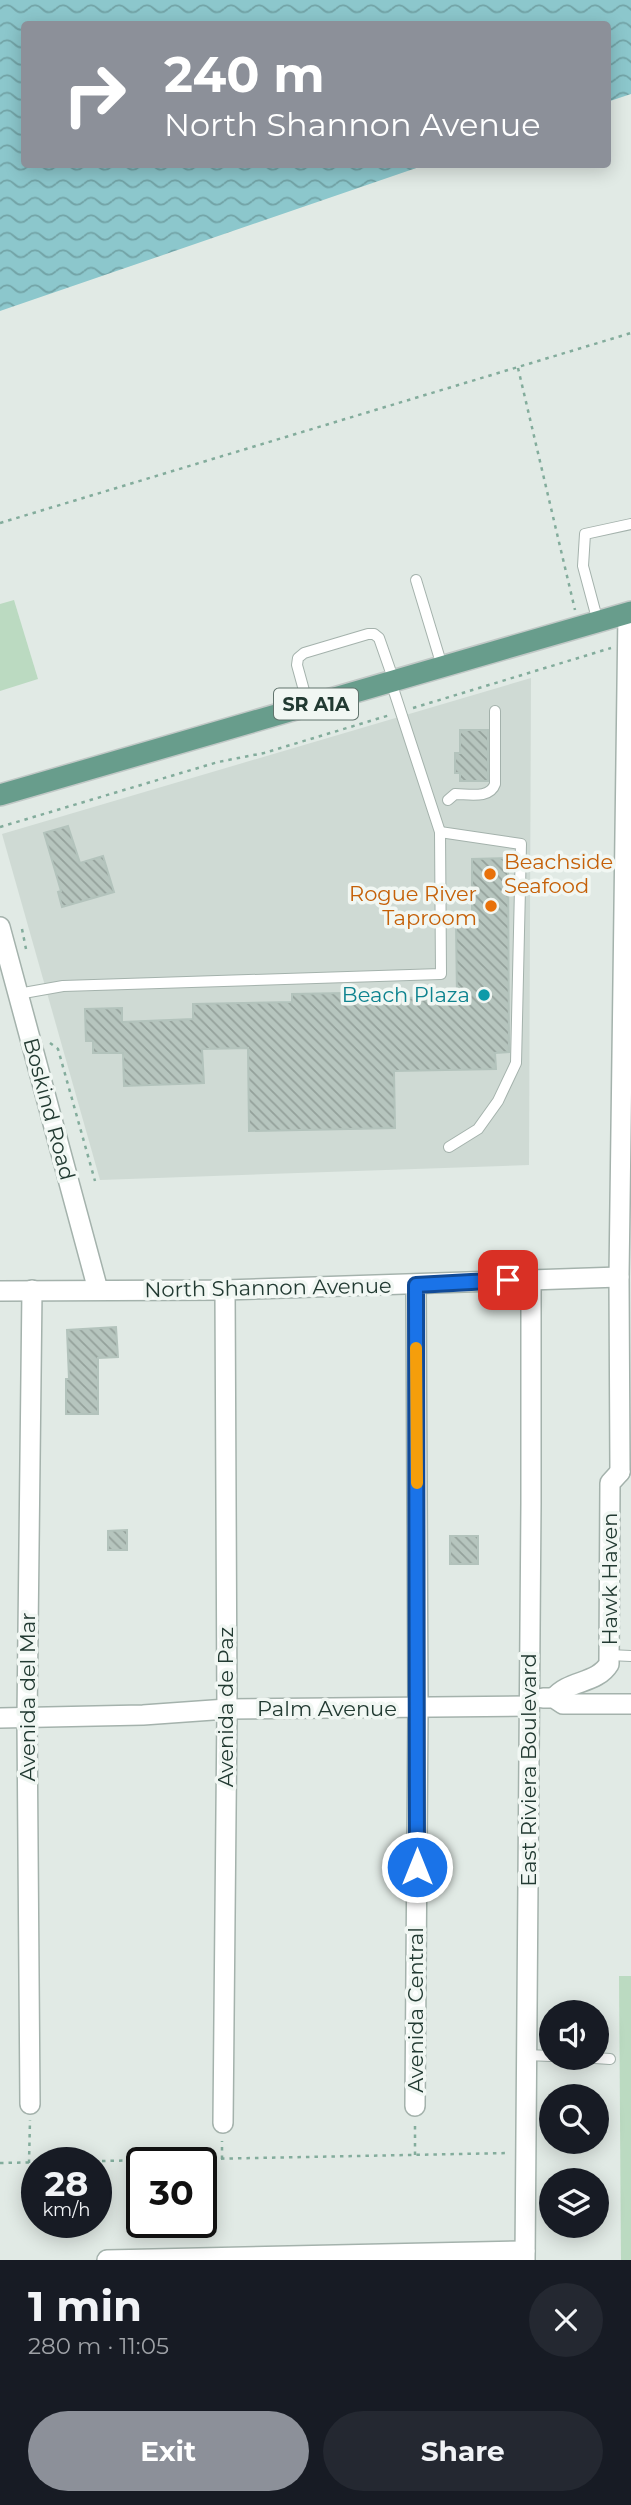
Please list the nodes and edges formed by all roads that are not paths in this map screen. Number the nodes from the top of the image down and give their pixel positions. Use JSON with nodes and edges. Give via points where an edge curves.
{"nodes":[{"id":1,"x":631,"y":524,"type":"edge"},
{"id":2,"x":416,"y":580,"type":"dead end"},
{"id":3,"x":629,"y":613,"type":"edge"},
{"id":4,"x":589,"y":625,"type":"junction"},
{"id":5,"x":443,"y":667,"type":"junction"},
{"id":6,"x":392,"y":681,"type":"junction"},
{"id":7,"x":308,"y":706,"type":"junction"},
{"id":8,"x":495,"y":711,"type":"dead end"},
{"id":9,"x":0,"y":795,"type":"edge"},
{"id":10,"x":448,"y":800,"type":"dead end"},
{"id":11,"x":440,"y":832,"type":"junction"},
{"id":12,"x":0,"y":927,"type":"edge"},
{"id":13,"x":18,"y":994,"type":"junction"},
{"id":14,"x":449,"y":1147,"type":"dead end"},
{"id":15,"x":625,"y":1203,"type":"edge"},
{"id":16,"x":619,"y":1277,"type":"junction"},
{"id":17,"x":531,"y":1279,"type":"junction"},
{"id":18,"x":416,"y":1285,"type":"junction"},
{"id":19,"x":32,"y":1290,"type":"junction"},
{"id":20,"x":98,"y":1290,"type":"junction"},
{"id":21,"x":225,"y":1290,"type":"junction"},
{"id":22,"x":0,"y":1291,"type":"edge"},
{"id":23,"x":625,"y":1322,"type":"edge"},
{"id":24,"x":625,"y":1472,"type":"edge"},
{"id":25,"x":609,"y":1655,"type":"junction"},
{"id":26,"x":631,"y":1656,"type":"edge"},
{"id":27,"x":554,"y":1698,"type":"junction"},
{"id":28,"x":529,"y":1701,"type":"junction"},
{"id":29,"x":631,"y":1704,"type":"edge"},
{"id":30,"x":418,"y":1708,"type":"junction"},
{"id":31,"x":227,"y":1709,"type":"junction"},
{"id":32,"x":0,"y":1718,"type":"edge"},
{"id":33,"x":27,"y":1718,"type":"junction"},
{"id":34,"x":526,"y":2055,"type":"junction"},
{"id":35,"x":539,"y":2056,"type":"edge"},
{"id":36,"x":30,"y":2104,"type":"road end"},
{"id":37,"x":415,"y":2106,"type":"road end"},
{"id":38,"x":223,"y":2123,"type":"dead end"},
{"id":39,"x":525,"y":2256,"type":"edge"},
{"id":40,"x":107,"y":2260,"type":"edge"}],
"edges":[{"from":1,"to":4,"type":"lane","via":[[584,534]]},
{"from":2,"to":5,"type":"lane"},
{"from":3,"to":4,"type":"main road","number":"SR A1A"},
{"from":3,"to":15,"type":"street","name":"Hawk Haven"},
{"from":4,"to":5,"type":"main road","number":"SR A1A"},
{"from":5,"to":6,"type":"main road","number":"SR A1A"},
{"from":6,"to":7,"type":"main road","number":"SR A1A"},
{"from":6,"to":7,"type":"lane","via":[[374,634],[304,653],[297,665]]},
{"from":6,"to":11,"type":"lane"},
{"from":7,"to":9,"type":"main road","number":"SR A1A"},
{"from":8,"to":10,"type":"lane","via":[[493,790],[455,794]]},
{"from":11,"to":13,"type":"lane","via":[[441,974],[63,986]]},
{"from":11,"to":14,"type":"lane","via":[[521,844],[516,1063],[478,1129]]},
{"from":12,"to":13,"type":"street","name":"Boskind Road"},
{"from":13,"to":20,"type":"street","name":"Boskind Road"},
{"from":15,"to":16,"type":"street","name":"Hawk Haven"},
{"from":16,"to":17,"type":"street","name":"North Shannon Avenue"},
{"from":16,"to":23,"type":"street","name":"Hawk Haven"},
{"from":17,"to":18,"type":"street","name":"North Shannon Avenue"},
{"from":17,"to":28,"type":"street","name":"East Riviera Boulevard"},
{"from":18,"to":21,"type":"street","name":"North Shannon Avenue"},
{"from":18,"to":30,"type":"street","name":"Avenida Central"},
{"from":19,"to":20,"type":"street","name":"North Shannon Avenue"},
{"from":19,"to":22,"type":"street","name":"North Shannon Avenue"},
{"from":19,"to":33,"type":"street","name":"Avenida del Mar"},
{"from":20,"to":21,"type":"street","name":"North Shannon Avenue"},
{"from":21,"to":31,"type":"street","name":"Avenida de Paz"},
{"from":23,"to":24,"type":"street","name":"Hawk Haven"},
{"from":24,"to":25,"type":"street","name":"Hawk Haven","via":[[610,1483]]},
{"from":25,"to":26,"type":"lane"},
{"from":25,"to":27,"type":"street","name":"Hawk Haven","via":[[604,1673],[559,1691]]},
{"from":27,"to":28,"type":"street"},
{"from":27,"to":29,"type":"street","via":[[563,1704]]},
{"from":28,"to":30,"type":"street","name":"Palm Avenue"},
{"from":28,"to":34,"type":"street","name":"East Riviera Boulevard"},
{"from":30,"to":31,"type":"street","name":"Palm Avenue"},
{"from":30,"to":37,"type":"street","name":"Avenida Central"},
{"from":31,"to":33,"type":"street","name":"Palm Avenue"},
{"from":31,"to":38,"type":"street","name":"Avenida de Paz"},
{"from":32,"to":33,"type":"street","name":"Palm Avenue"},
{"from":33,"to":36,"type":"street","name":"Avenida del Mar"},
{"from":34,"to":35,"type":"lane"},
{"from":34,"to":39,"type":"street","name":"East Riviera Boulevard"},
{"from":39,"to":40,"type":"street"}]}
